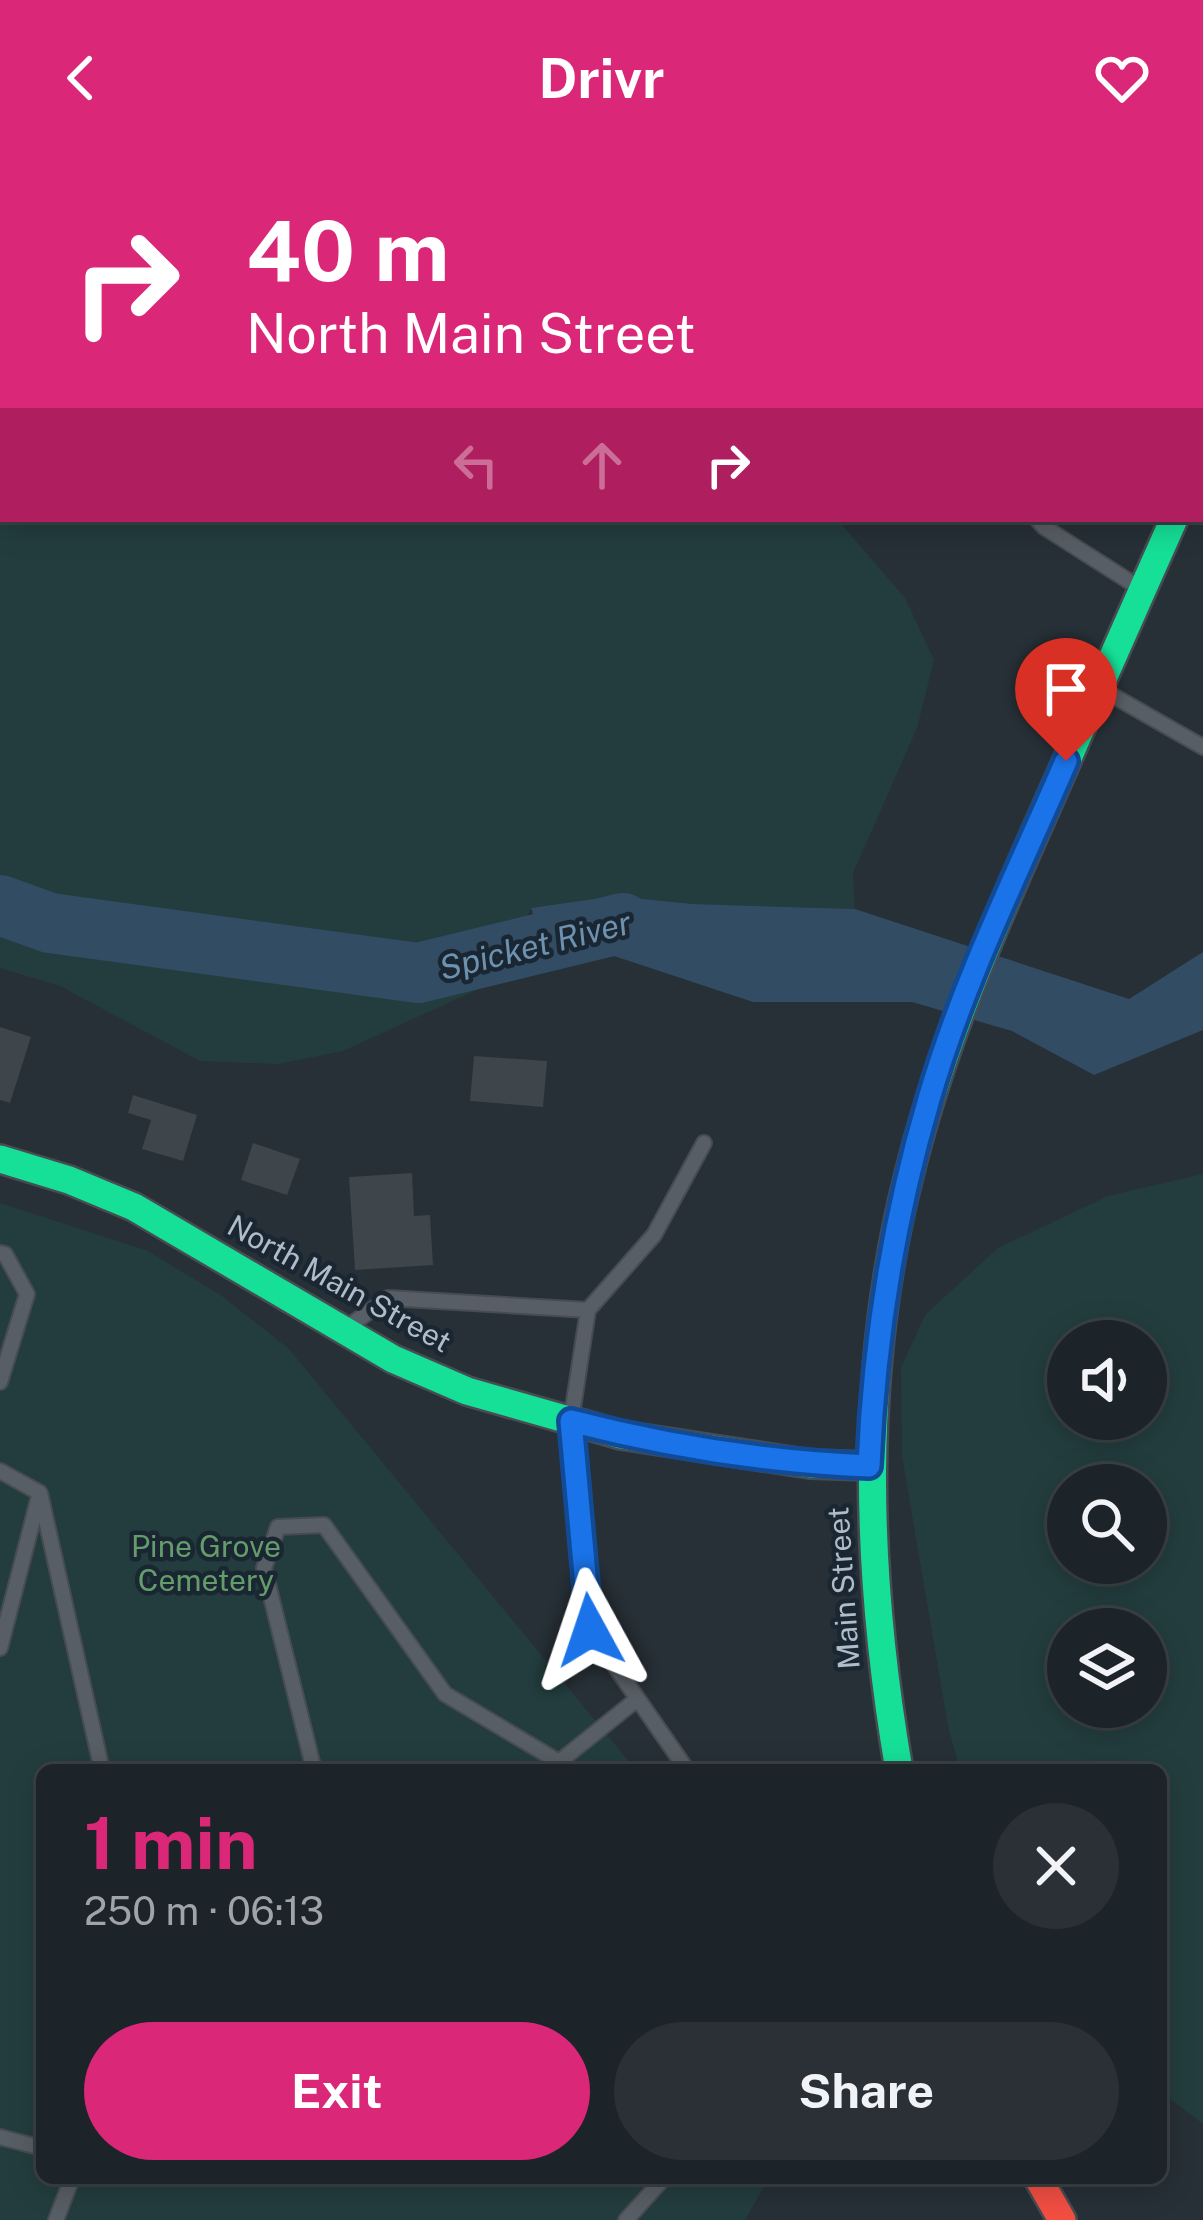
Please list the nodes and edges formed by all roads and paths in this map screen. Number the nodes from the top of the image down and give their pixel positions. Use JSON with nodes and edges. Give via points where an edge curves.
{"nodes":[{"id":1,"x":1040,"y":522,"type":"edge"},
{"id":2,"x":1173,"y":522,"type":"edge"},
{"id":3,"x":1142,"y":590,"type":"junction"},
{"id":4,"x":1099,"y":687,"type":"junction"},
{"id":5,"x":1203,"y":747,"type":"edge"},
{"id":6,"x":704,"y":1143,"type":"dead end"},
{"id":7,"x":0,"y":1159,"type":"edge"},
{"id":8,"x":0,"y":1252,"type":"edge"},
{"id":9,"x":588,"y":1310,"type":"junction"},
{"id":10,"x":345,"y":1329,"type":"junction"},
{"id":11,"x":0,"y":1382,"type":"edge"},
{"id":12,"x":571,"y":1421,"type":"junction"},
{"id":13,"x":869,"y":1466,"type":"junction"},
{"id":14,"x":0,"y":1471,"type":"edge"},
{"id":15,"x":40,"y":1493,"type":"junction"},
{"id":16,"x":0,"y":1648,"type":"edge"},
{"id":17,"x":636,"y":1700,"type":"junction"},
{"id":18,"x":101,"y":1764,"type":"edge"},
{"id":19,"x":312,"y":1764,"type":"edge"},
{"id":20,"x":553,"y":1764,"type":"edge"},
{"id":21,"x":558,"y":1764,"type":"edge"},
{"id":22,"x":683,"y":1764,"type":"edge"},
{"id":23,"x":898,"y":1764,"type":"edge"},
{"id":24,"x":0,"y":2137,"type":"edge"},
{"id":25,"x":36,"y":2146,"type":"edge"},
{"id":26,"x":70,"y":2184,"type":"edge"},
{"id":27,"x":659,"y":2184,"type":"edge"},
{"id":28,"x":1041,"y":2184,"type":"edge"},
{"id":29,"x":56,"y":2220,"type":"edge"},
{"id":30,"x":626,"y":2220,"type":"edge"},
{"id":31,"x":1062,"y":2220,"type":"edge"}],
"edges":[{"from":1,"to":3,"type":"lane"},
{"from":2,"to":3,"type":"main road","name":"Main Street"},
{"from":3,"to":4,"type":"main road","name":"Main Street"},
{"from":4,"to":5,"type":"lane"},
{"from":4,"to":13,"type":"main road","name":"Main Street","via":[[988,939],[930,1096],[892,1248]]},
{"from":6,"to":9,"type":"lane","via":[[654,1235]]},
{"from":7,"to":10,"type":"main road","name":"North Main Street","via":[[134,1207]]},
{"from":8,"to":11,"type":"lane","via":[[27,1294]]},
{"from":9,"to":10,"type":"lane","via":[[388,1298]]},
{"from":9,"to":12,"type":"lane"},
{"from":10,"to":12,"type":"main road","name":"North Main Street","via":[[466,1391]]},
{"from":12,"to":13,"type":"main road","name":"North Main Street","via":[[810,1464]]},
{"from":12,"to":17,"type":"lane","via":[[590,1630]]},
{"from":13,"to":23,"type":"main road","name":"Main Street","via":[[873,1592]]},
{"from":14,"to":15,"type":"lane"},
{"from":15,"to":16,"type":"lane"},
{"from":15,"to":18,"type":"lane"},
{"from":17,"to":21,"type":"lane"},
{"from":17,"to":22,"type":"lane"},
{"from":19,"to":20,"type":"lane","via":[[263,1568],[278,1527],[324,1525],[445,1694]]},
{"from":24,"to":25,"type":"lane"},
{"from":26,"to":29,"type":"lane"},
{"from":27,"to":30,"type":"lane"},
{"from":28,"to":31,"type":"main road"}]}
